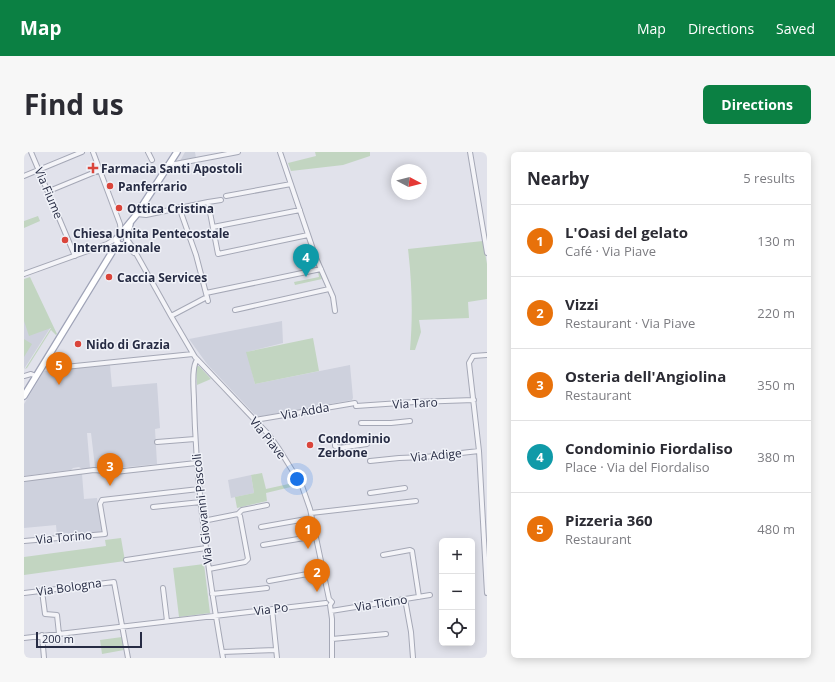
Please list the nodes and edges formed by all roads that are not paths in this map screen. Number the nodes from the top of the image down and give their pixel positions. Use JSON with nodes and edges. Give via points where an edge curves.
{"nodes":[{"id":1,"x":31,"y":152,"type":"edge"},
{"id":2,"x":82,"y":152,"type":"edge"},
{"id":3,"x":93,"y":152,"type":"edge"},
{"id":4,"x":148,"y":152,"type":"edge"},
{"id":5,"x":177,"y":152,"type":"edge"},
{"id":6,"x":238,"y":152,"type":"edge"},
{"id":7,"x":280,"y":152,"type":"edge"},
{"id":8,"x":470,"y":152,"type":"edge"},
{"id":9,"x":152,"y":160,"type":"dead end"},
{"id":10,"x":170,"y":163,"type":"junction"},
{"id":11,"x":39,"y":170,"type":"junction"},
{"id":12,"x":100,"y":170,"type":"junction"},
{"id":13,"x":24,"y":176,"type":"edge"},
{"id":14,"x":291,"y":184,"type":"junction"},
{"id":15,"x":49,"y":192,"type":"junction"},
{"id":16,"x":226,"y":196,"type":"dead end"},
{"id":17,"x":221,"y":200,"type":"dead end"},
{"id":18,"x":208,"y":202,"type":"junction"},
{"id":19,"x":179,"y":207,"type":"junction"},
{"id":20,"x":300,"y":210,"type":"junction"},
{"id":21,"x":137,"y":214,"type":"junction"},
{"id":22,"x":120,"y":224,"type":"junction"},
{"id":23,"x":130,"y":224,"type":"junction"},
{"id":24,"x":213,"y":228,"type":"junction"},
{"id":25,"x":308,"y":235,"type":"junction"},
{"id":26,"x":121,"y":240,"type":"junction"},
{"id":27,"x":135,"y":253,"type":"junction"},
{"id":28,"x":487,"y":253,"type":"edge"},
{"id":29,"x":75,"y":256,"type":"junction"},
{"id":30,"x":321,"y":269,"type":"junction"},
{"id":31,"x":24,"y":274,"type":"edge"},
{"id":32,"x":329,"y":289,"type":"junction"},
{"id":33,"x":207,"y":297,"type":"junction"},
{"id":34,"x":235,"y":310,"type":"dead end"},
{"id":35,"x":335,"y":310,"type":"dead end"},
{"id":36,"x":170,"y":316,"type":"junction"},
{"id":37,"x":193,"y":354,"type":"junction"},
{"id":38,"x":487,"y":355,"type":"edge"},
{"id":39,"x":197,"y":360,"type":"junction"},
{"id":40,"x":65,"y":367,"type":"dead end"},
{"id":41,"x":24,"y":376,"type":"edge"},
{"id":42,"x":36,"y":376,"type":"junction"},
{"id":43,"x":24,"y":396,"type":"edge"},
{"id":44,"x":474,"y":400,"type":"junction"},
{"id":45,"x":356,"y":404,"type":"joint"},
{"id":46,"x":255,"y":420,"type":"junction"},
{"id":47,"x":410,"y":421,"type":"dead end"},
{"id":48,"x":361,"y":423,"type":"dead end"},
{"id":49,"x":365,"y":438,"type":"dead end"},
{"id":50,"x":195,"y":439,"type":"junction"},
{"id":51,"x":157,"y":442,"type":"dead end"},
{"id":52,"x":366,"y":444,"type":"dead end"},
{"id":53,"x":479,"y":451,"type":"junction"},
{"id":54,"x":370,"y":461,"type":"dead end"},
{"id":55,"x":196,"y":463,"type":"junction"},
{"id":56,"x":24,"y":479,"type":"edge"},
{"id":57,"x":405,"y":488,"type":"dead end"},
{"id":58,"x":199,"y":489,"type":"junction"},
{"id":59,"x":370,"y":493,"type":"dead end"},
{"id":60,"x":416,"y":501,"type":"dead end"},
{"id":61,"x":201,"y":502,"type":"junction"},
{"id":62,"x":267,"y":505,"type":"dead end"},
{"id":63,"x":153,"y":507,"type":"dead end"},
{"id":64,"x":238,"y":514,"type":"junction"},
{"id":65,"x":312,"y":515,"type":"junction"},
{"id":66,"x":203,"y":521,"type":"junction"},
{"id":67,"x":261,"y":527,"type":"dead end"},
{"id":68,"x":316,"y":536,"type":"junction"},
{"id":69,"x":24,"y":541,"type":"edge"},
{"id":70,"x":263,"y":545,"type":"dead end"},
{"id":71,"x":206,"y":548,"type":"junction"},
{"id":72,"x":383,"y":555,"type":"dead end"},
{"id":73,"x":126,"y":560,"type":"dead end"},
{"id":74,"x":209,"y":569,"type":"junction"},
{"id":75,"x":324,"y":571,"type":"junction"},
{"id":76,"x":269,"y":581,"type":"dead end"},
{"id":77,"x":163,"y":588,"type":"dead end"},
{"id":78,"x":267,"y":588,"type":"dead end"},
{"id":79,"x":42,"y":590,"type":"junction"},
{"id":80,"x":487,"y":592,"type":"edge"},
{"id":81,"x":24,"y":593,"type":"edge"},
{"id":82,"x":212,"y":594,"type":"junction"},
{"id":83,"x":430,"y":595,"type":"dead end"},
{"id":84,"x":418,"y":597,"type":"junction"},
{"id":85,"x":405,"y":599,"type":"junction"},
{"id":86,"x":328,"y":603,"type":"junction"},
{"id":87,"x":272,"y":609,"type":"junction"},
{"id":88,"x":331,"y":611,"type":"junction"},
{"id":89,"x":215,"y":616,"type":"junction"},
{"id":90,"x":167,"y":621,"type":"junction"},
{"id":91,"x":123,"y":626,"type":"junction"},
{"id":92,"x":59,"y":634,"type":"junction"},
{"id":93,"x":386,"y":634,"type":"dead end"},
{"id":94,"x":42,"y":636,"type":"junction"},
{"id":95,"x":24,"y":638,"type":"edge"},
{"id":96,"x":332,"y":639,"type":"junction"},
{"id":97,"x":276,"y":650,"type":"junction"},
{"id":98,"x":222,"y":652,"type":"junction"},
{"id":99,"x":43,"y":658,"type":"edge"},
{"id":100,"x":128,"y":658,"type":"edge"},
{"id":101,"x":223,"y":658,"type":"edge"},
{"id":102,"x":277,"y":658,"type":"edge"},
{"id":103,"x":332,"y":658,"type":"edge"},
{"id":104,"x":413,"y":658,"type":"edge"}],
"edges":[{"from":1,"to":11,"type":"street","name":"Via Fiume"},
{"from":2,"to":11,"type":"street"},
{"from":3,"to":12,"type":"street"},
{"from":4,"to":9,"type":"street"},
{"from":5,"to":10,"type":"main road"},
{"from":6,"to":10,"type":"street"},
{"from":7,"to":14,"type":"street"},
{"from":8,"to":28,"type":"street"},
{"from":10,"to":21,"type":"main road"},
{"from":11,"to":13,"type":"street"},
{"from":11,"to":15,"type":"street","name":"Via Fiume"},
{"from":12,"to":15,"type":"street"},
{"from":12,"to":22,"type":"street"},
{"from":14,"to":16,"type":"street"},
{"from":14,"to":20,"type":"street"},
{"from":15,"to":29,"type":"street","name":"Via Fiume"},
{"from":17,"to":18,"type":"street"},
{"from":18,"to":19,"type":"street"},
{"from":18,"to":24,"type":"street"},
{"from":19,"to":21,"type":"street","via":[[144,215]]},
{"from":19,"to":33,"type":"street","via":[[195,249]]},
{"from":20,"to":24,"type":"street"},
{"from":20,"to":25,"type":"street"},
{"from":21,"to":23,"type":"main road"},
{"from":22,"to":23,"type":"street"},
{"from":22,"to":26,"type":"street"},
{"from":23,"to":26,"type":"main road"},
{"from":24,"to":25,"type":"street","via":[[218,254]]},
{"from":25,"to":30,"type":"street"},
{"from":26,"to":27,"type":"street"},
{"from":26,"to":27,"type":"street","name":"Via Piave","via":[[133,248]]},
{"from":26,"to":29,"type":"street"},
{"from":26,"to":42,"type":"main road"},
{"from":27,"to":36,"type":"street","name":"Via Piave"},
{"from":29,"to":31,"type":"street"},
{"from":30,"to":32,"type":"street"},
{"from":30,"to":33,"type":"street"},
{"from":32,"to":34,"type":"street"},
{"from":32,"to":35,"type":"street"},
{"from":33,"to":36,"type":"street"},
{"from":36,"to":37,"type":"street","name":"Via Piave"},
{"from":37,"to":39,"type":"street","name":"Via Piave"},
{"from":37,"to":40,"type":"street"},
{"from":38,"to":44,"type":"street","via":[[477,355],[470,359]]},
{"from":39,"to":46,"type":"street","name":"Via Piave"},
{"from":39,"to":50,"type":"street","name":"Via Giovanni Pascoli","via":[[194,366]]},
{"from":41,"to":42,"type":"street"},
{"from":42,"to":43,"type":"main road"},
{"from":44,"to":45,"type":"street","name":"Via Taro"},
{"from":44,"to":53,"type":"street"},
{"from":45,"to":46,"type":"street","name":"Via Adda"},
{"from":46,"to":65,"type":"street","name":"Via Piave","via":[[274,441],[294,473],[305,492]]},
{"from":47,"to":48,"type":"street"},
{"from":49,"to":52,"type":"street","via":[[337,442],[335,446],[339,448]]},
{"from":50,"to":51,"type":"street"},
{"from":50,"to":55,"type":"street","name":"Via Giovanni Pascoli"},
{"from":53,"to":54,"type":"street","name":"Via Adige"},
{"from":53,"to":80,"type":"street"},
{"from":55,"to":56,"type":"street","via":[[114,472],[94,470]]},
{"from":55,"to":58,"type":"street","name":"Via Giovanni Pascoli"},
{"from":57,"to":59,"type":"street"},
{"from":58,"to":61,"type":"street","name":"Via Giovanni Pascoli"},
{"from":58,"to":69,"type":"street","name":"Via Torino","via":[[102,500],[100,503],[105,534]]},
{"from":60,"to":65,"type":"street"},
{"from":61,"to":63,"type":"street"},
{"from":61,"to":66,"type":"street","name":"Via Giovanni Pascoli"},
{"from":62,"to":64,"type":"street","via":[[243,510]]},
{"from":64,"to":66,"type":"street"},
{"from":64,"to":74,"type":"street","via":[[248,559],[246,562]]},
{"from":65,"to":67,"type":"street"},
{"from":65,"to":68,"type":"street","name":"Via Piave"},
{"from":66,"to":71,"type":"street","name":"Via Giovanni Pascoli"},
{"from":68,"to":70,"type":"street"},
{"from":68,"to":75,"type":"street","name":"Via Piave"},
{"from":71,"to":73,"type":"street"},
{"from":71,"to":74,"type":"street","name":"Via Giovanni Pascoli"},
{"from":72,"to":84,"type":"street","via":[[412,551]]},
{"from":74,"to":82,"type":"street","name":"Via Giovanni Pascoli"},
{"from":75,"to":76,"type":"street"},
{"from":75,"to":86,"type":"street","name":"Via Piave"},
{"from":77,"to":90,"type":"street"},
{"from":78,"to":82,"type":"street"},
{"from":79,"to":81,"type":"street","name":"Via Bologna"},
{"from":79,"to":91,"type":"street","name":"Via Bologna","via":[[114,582]]},
{"from":79,"to":92,"type":"street","via":[[45,614],[57,614]]},
{"from":82,"to":89,"type":"street","name":"Via Giovanni Pascoli"},
{"from":83,"to":84,"type":"street","name":"Via Ticino"},
{"from":84,"to":85,"type":"street","name":"Via Ticino"},
{"from":85,"to":88,"type":"street","name":"Via Ticino"},
{"from":85,"to":104,"type":"street"},
{"from":86,"to":87,"type":"street","name":"Via Po"},
{"from":86,"to":88,"type":"street","name":"Via Piave"},
{"from":87,"to":89,"type":"street","name":"Via Po"},
{"from":87,"to":97,"type":"street"},
{"from":88,"to":96,"type":"street","name":"Via Piave"},
{"from":89,"to":90,"type":"street","name":"Via Po"},
{"from":89,"to":98,"type":"street","name":"Via Giovanni Pascoli"},
{"from":90,"to":91,"type":"street","name":"Via Po"},
{"from":91,"to":92,"type":"street","name":"Via Po"},
{"from":91,"to":100,"type":"street"},
{"from":92,"to":94,"type":"street","name":"Via Po"},
{"from":93,"to":96,"type":"street"},
{"from":94,"to":95,"type":"street","name":"Via Po"},
{"from":94,"to":99,"type":"street"},
{"from":96,"to":103,"type":"street","name":"Via Piave"},
{"from":97,"to":98,"type":"street"},
{"from":97,"to":102,"type":"street"},
{"from":98,"to":101,"type":"street","name":"Via Giovanni Pascoli"}]}
